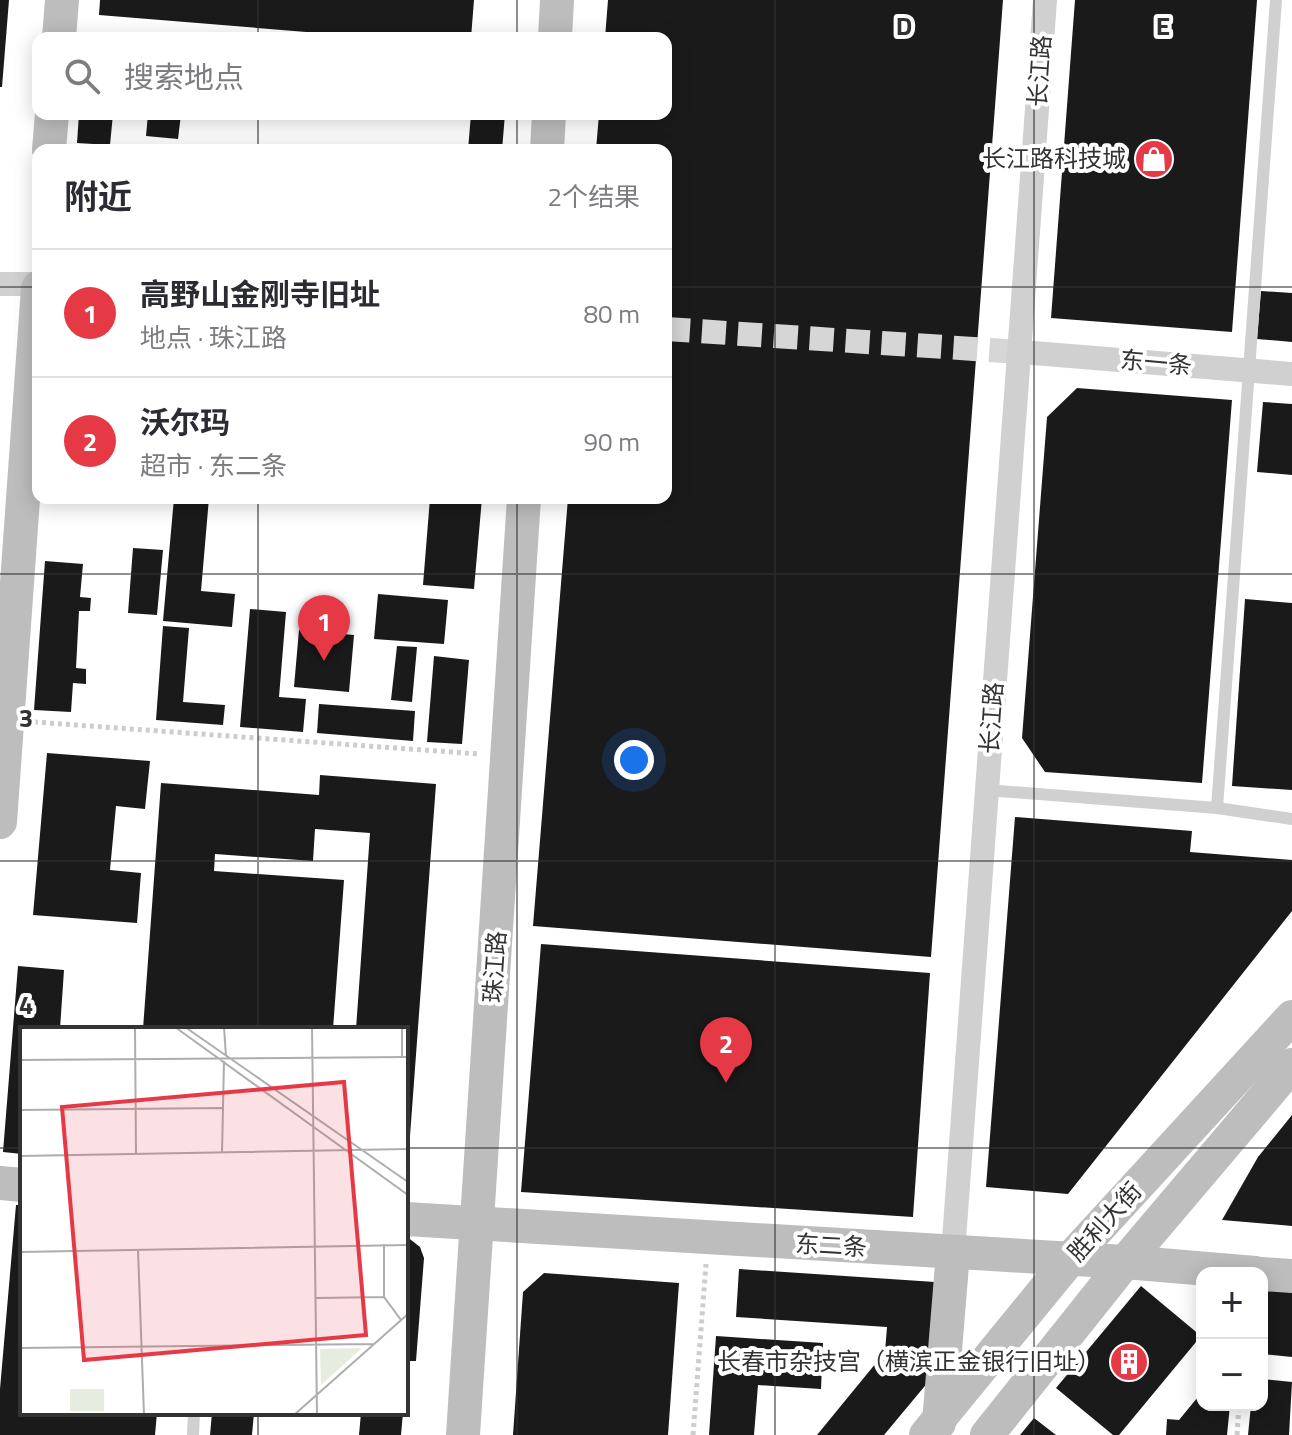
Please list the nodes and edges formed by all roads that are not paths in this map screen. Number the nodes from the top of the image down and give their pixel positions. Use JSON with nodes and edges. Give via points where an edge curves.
{"nodes":[{"id":1,"x":62,"y":0,"type":"edge"},
{"id":2,"x":557,"y":0,"type":"edge"},
{"id":3,"x":1045,"y":0,"type":"edge"},
{"id":4,"x":1276,"y":0,"type":"edge"},
{"id":5,"x":59,"y":32,"type":"edge"},
{"id":6,"x":555,"y":32,"type":"edge"},
{"id":7,"x":52,"y":120,"type":"edge"},
{"id":8,"x":549,"y":120,"type":"edge"},
{"id":9,"x":50,"y":144,"type":"edge"},
{"id":10,"x":547,"y":144,"type":"edge"},
{"id":11,"x":0,"y":284,"type":"edge"},
{"id":12,"x":32,"y":286,"type":"edge"},
{"id":13,"x":1021,"y":352,"type":"junction"},
{"id":14,"x":32,"y":370,"type":"edge"},
{"id":15,"x":1246,"y":370,"type":"junction"},
{"id":16,"x":1292,"y":374,"type":"edge"},
{"id":17,"x":524,"y":504,"type":"edge"},
{"id":18,"x":986,"y":790,"type":"junction"},
{"id":19,"x":1217,"y":808,"type":"junction"},
{"id":20,"x":1292,"y":819,"type":"edge"},
{"id":21,"x":0,"y":822,"type":"edge"},
{"id":22,"x":1292,"y":1017,"type":"edge"},
{"id":23,"x":1292,"y":1065,"type":"edge"},
{"id":24,"x":0,"y":1183,"type":"edge"},
{"id":25,"x":20,"y":1185,"type":"edge"},
{"id":26,"x":408,"y":1219,"type":"edge"},
{"id":27,"x":479,"y":1226,"type":"junction"},
{"id":28,"x":953,"y":1253,"type":"junction"},
{"id":29,"x":1070,"y":1259,"type":"junction"},
{"id":30,"x":1125,"y":1262,"type":"junction"},
{"id":31,"x":1196,"y":1268,"type":"edge"},
{"id":32,"x":1268,"y":1274,"type":"edge"},
{"id":33,"x":1292,"y":1276,"type":"edge"},
{"id":34,"x":194,"y":1415,"type":"edge"},
{"id":35,"x":934,"y":1430,"type":"edge"},
{"id":36,"x":193,"y":1435,"type":"edge"},
{"id":37,"x":463,"y":1435,"type":"edge"},
{"id":38,"x":987,"y":1435,"type":"edge"}],
"edges":[{"from":1,"to":5,"type":"main road"},
{"from":2,"to":6,"type":"main road"},
{"from":3,"to":13,"type":"street","name":"长江路"},
{"from":4,"to":15,"type":"lane"},
{"from":7,"to":9,"type":"main road"},
{"from":8,"to":10,"type":"main road"},
{"from":11,"to":12,"type":"street"},
{"from":13,"to":15,"type":"street","name":"东一条"},
{"from":13,"to":18,"type":"street","name":"长江路"},
{"from":14,"to":21,"type":"main road"},
{"from":15,"to":16,"type":"street","name":"东一条"},
{"from":15,"to":19,"type":"lane"},
{"from":17,"to":27,"type":"main road","name":"珠江路"},
{"from":18,"to":19,"type":"lane"},
{"from":18,"to":28,"type":"street","name":"长江路"},
{"from":19,"to":20,"type":"lane"},
{"from":22,"to":29,"type":"main road","name":"胜利大街"},
{"from":23,"to":30,"type":"main road","name":"胜利大街"},
{"from":24,"to":25,"type":"main road"},
{"from":26,"to":27,"type":"main road","name":"东二条"},
{"from":27,"to":28,"type":"main road","name":"东二条"},
{"from":27,"to":37,"type":"main road","name":"珠江路"},
{"from":28,"to":29,"type":"main road","name":"东二条"},
{"from":28,"to":35,"type":"main road","name":"长江路"},
{"from":29,"to":30,"type":"main road","name":"东二条"},
{"from":29,"to":35,"type":"main road","name":"胜利大街"},
{"from":30,"to":31,"type":"main road","name":"东二条"},
{"from":30,"to":38,"type":"main road","name":"胜利大街"},
{"from":32,"to":33,"type":"main road"},
{"from":34,"to":36,"type":"lane"}]}
